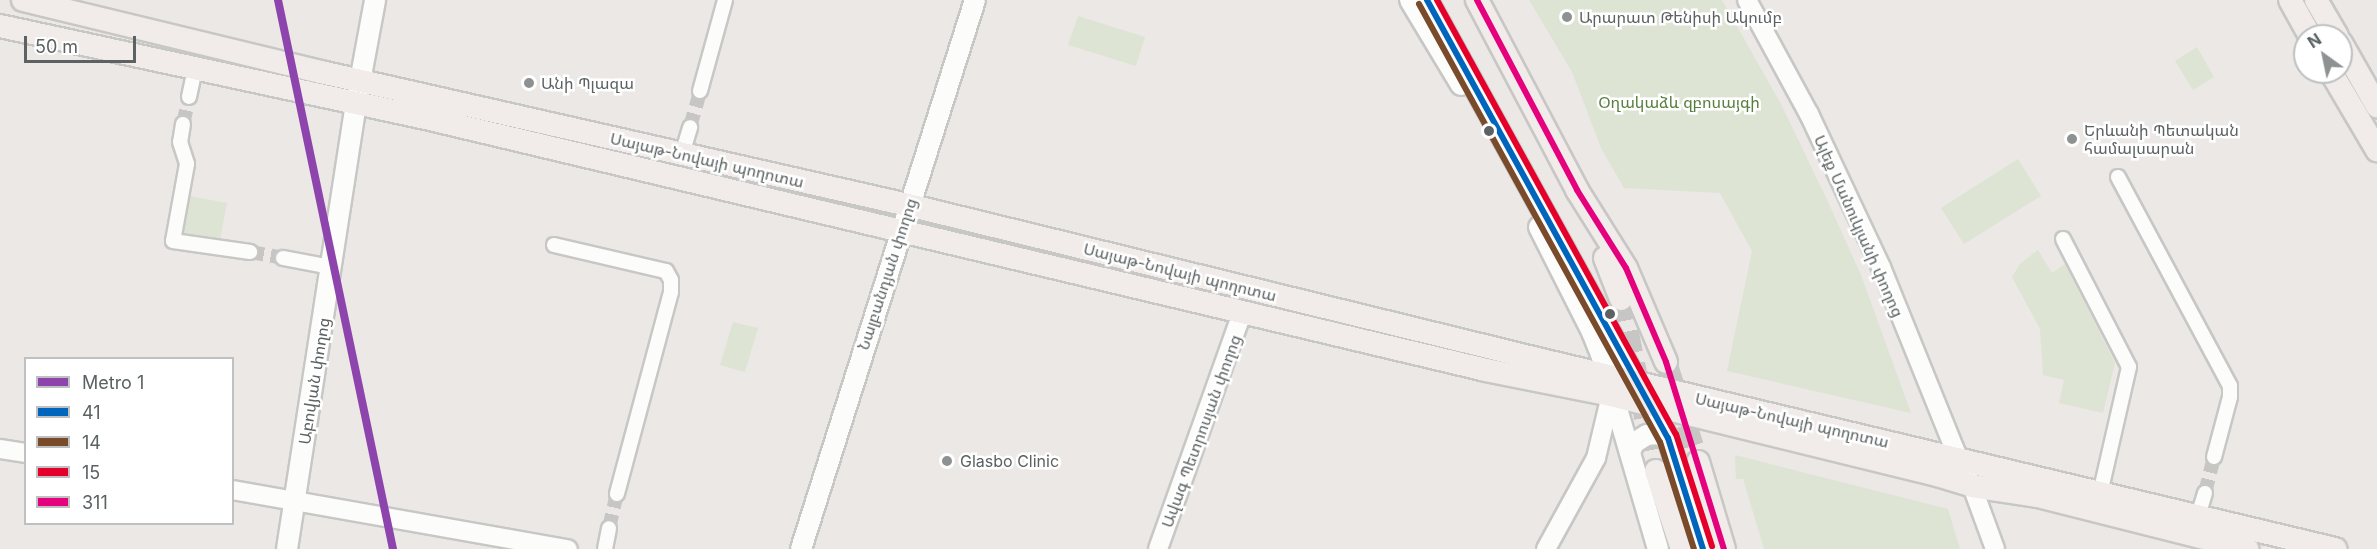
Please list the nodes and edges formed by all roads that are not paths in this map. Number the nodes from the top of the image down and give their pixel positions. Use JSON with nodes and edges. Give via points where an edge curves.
{"nodes":[{"id":1,"x":23,"y":0,"type":"edge"},
{"id":2,"x":375,"y":0,"type":"edge"},
{"id":3,"x":725,"y":0,"type":"edge"},
{"id":4,"x":961,"y":0,"type":"edge"},
{"id":5,"x":975,"y":0,"type":"edge"},
{"id":6,"x":1410,"y":0,"type":"edge"},
{"id":7,"x":1427,"y":0,"type":"edge"},
{"id":8,"x":1477,"y":0,"type":"edge"},
{"id":9,"x":1747,"y":0,"type":"edge"},
{"id":10,"x":2290,"y":0,"type":"edge"},
{"id":11,"x":2316,"y":0,"type":"edge"},
{"id":12,"x":2303,"y":24,"type":"edge"},
{"id":13,"x":2330,"y":24,"type":"edge"},
{"id":14,"x":0,"y":26,"type":"edge"},
{"id":15,"x":2353,"y":64,"type":"edge"},
{"id":16,"x":195,"y":68,"type":"junction"},
{"id":17,"x":2338,"y":84,"type":"edge"},
{"id":18,"x":700,"y":91,"type":"tunnel mouth"},
{"id":19,"x":358,"y":92,"type":"junction"},
{"id":20,"x":189,"y":97,"type":"tunnel mouth"},
{"id":21,"x":2377,"y":106,"type":"edge"},
{"id":22,"x":183,"y":124,"type":"tunnel mouth"},
{"id":23,"x":690,"y":127,"type":"tunnel mouth"},
{"id":24,"x":2377,"y":150,"type":"edge"},
{"id":25,"x":682,"y":154,"type":"junction"},
{"id":26,"x":2118,"y":177,"type":"dead end"},
{"id":27,"x":1577,"y":190,"type":"junction"},
{"id":28,"x":904,"y":204,"type":"junction"},
{"id":29,"x":896,"y":230,"type":"junction"},
{"id":30,"x":2063,"y":239,"type":"dead end"},
{"id":31,"x":554,"y":245,"type":"dead end"},
{"id":32,"x":250,"y":252,"type":"tunnel mouth"},
{"id":33,"x":283,"y":258,"type":"tunnel mouth"},
{"id":34,"x":331,"y":267,"type":"junction"},
{"id":35,"x":1621,"y":298,"type":"tunnel mouth"},
{"id":36,"x":1242,"y":313,"type":"junction"},
{"id":37,"x":1666,"y":362,"type":"tunnel mouth"},
{"id":38,"x":1637,"y":381,"type":"junction"},
{"id":39,"x":1609,"y":384,"type":"junction"},
{"id":40,"x":1652,"y":406,"type":"junction"},
{"id":41,"x":1668,"y":438,"type":"junction"},
{"id":42,"x":0,"y":449,"type":"edge"},
{"id":43,"x":1630,"y":452,"type":"junction"},
{"id":44,"x":24,"y":453,"type":"edge"},
{"id":45,"x":2214,"y":457,"type":"tunnel mouth"},
{"id":46,"x":1959,"y":459,"type":"junction"},
{"id":47,"x":1698,"y":462,"type":"tunnel mouth"},
{"id":48,"x":1656,"y":471,"type":"tunnel mouth"},
{"id":49,"x":1966,"y":484,"type":"junction"},
{"id":50,"x":234,"y":490,"type":"edge"},
{"id":51,"x":2205,"y":493,"type":"tunnel mouth"},
{"id":52,"x":617,"y":494,"type":"tunnel mouth"},
{"id":53,"x":2100,"y":494,"type":"junction"},
{"id":54,"x":295,"y":501,"type":"junction"},
{"id":55,"x":2198,"y":516,"type":"junction"},
{"id":56,"x":609,"y":528,"type":"tunnel mouth"},
{"id":57,"x":287,"y":549,"type":"edge"},
{"id":58,"x":568,"y":549,"type":"edge"},
{"id":59,"x":605,"y":549,"type":"edge"},
{"id":60,"x":791,"y":549,"type":"edge"},
{"id":61,"x":801,"y":549,"type":"edge"},
{"id":62,"x":1158,"y":549,"type":"edge"},
{"id":63,"x":1546,"y":549,"type":"edge"},
{"id":64,"x":1658,"y":549,"type":"edge"},
{"id":65,"x":1682,"y":549,"type":"edge"},
{"id":66,"x":1703,"y":549,"type":"edge"},
{"id":67,"x":1724,"y":549,"type":"edge"},
{"id":68,"x":1983,"y":549,"type":"edge"},
{"id":69,"x":1995,"y":549,"type":"edge"},
{"id":70,"x":2247,"y":549,"type":"edge"},
{"id":71,"x":2335,"y":549,"type":"edge"}],
"edges":[{"from":1,"to":19,"type":"main road","name":"Սայաթ-Նովայի պողոտա"},
{"from":2,"to":19,"type":"main road","name":"Աբովյան փողոց"},
{"from":3,"to":18,"type":"street"},
{"from":4,"to":28,"type":"main road","name":"Նալբանդյան փողոց"},
{"from":5,"to":28,"type":"main road","name":"Նալբանդյան փողոց"},
{"from":6,"to":39,"type":"main road","via":[[1518,186],[1593,332]]},
{"from":7,"to":38,"type":"main road"},
{"from":8,"to":27,"type":"main road"},
{"from":9,"to":46,"type":"street","name":"Ալեք Մանուկյանի փողոց","via":[[1841,180]]},
{"from":10,"to":12,"type":"main road"},
{"from":11,"to":13,"type":"main road"},
{"from":14,"to":16,"type":"main road","name":"Սայաթ-Նովայի պողոտա"},
{"from":15,"to":21,"type":"main road"},
{"from":16,"to":19,"type":"main road","name":"Սայաթ-Նովայի պողոտա"},
{"from":16,"to":20,"type":"street"},
{"from":17,"to":24,"type":"main road"},
{"from":19,"to":25,"type":"main road","name":"Սայաթ-Նովայի պողոտա"},
{"from":19,"to":29,"type":"main road","name":"Սայաթ-Նովայի պողոտա"},
{"from":19,"to":34,"type":"main road","name":"Աբովյան փողոց"},
{"from":22,"to":32,"type":"street","via":[[180,142],[187,164],[173,240]]},
{"from":23,"to":25,"type":"street"},
{"from":25,"to":28,"type":"main road","name":"Սայաթ-Նովայի պողոտա"},
{"from":26,"to":45,"type":"street","via":[[2230,386]]},
{"from":27,"to":35,"type":"main road"},
{"from":27,"to":37,"type":"main road","via":[[1626,268]]},
{"from":28,"to":29,"type":"main road","name":"Նալբանդյան փողոց"},
{"from":28,"to":39,"type":"main road","name":"Սայաթ-Նովայի պողոտա","via":[[1496,349]]},
{"from":29,"to":36,"type":"main road","name":"Սայաթ-Նովայի պողոտա"},
{"from":29,"to":60,"type":"main road","name":"Նալբանդյան փողոց"},
{"from":29,"to":61,"type":"main road","name":"Նալբանդյան փողոց"},
{"from":30,"to":53,"type":"street","via":[[2129,367]]},
{"from":31,"to":52,"type":"street","via":[[666,271],[671,280]]},
{"from":33,"to":34,"type":"street"},
{"from":34,"to":54,"type":"main road","name":"Աբովյան փողոց"},
{"from":36,"to":39,"type":"main road","name":"Սայաթ-Նովայի պողոտա","via":[[1525,379]]},
{"from":36,"to":62,"type":"street","name":"Ավագ Պետրոսյան փողոց"},
{"from":38,"to":39,"type":"main road","name":"Սայաթ-Նովայի պողոտա"},
{"from":38,"to":40,"type":"main road"},
{"from":38,"to":46,"type":"main road","name":"Սայաթ-Նովայի պողոտա"},
{"from":39,"to":40,"type":"main road","name":"Սայաթ-Նովայի պողոտա"},
{"from":39,"to":43,"type":"main road"},
{"from":39,"to":63,"type":"street","via":[[1596,458]]},
{"from":40,"to":41,"type":"main road"},
{"from":40,"to":49,"type":"main road","name":"Սայաթ-Նովայի պողոտա"},
{"from":41,"to":43,"type":"main road","via":[[1647,435],[1634,443]]},
{"from":41,"to":66,"type":"main road"},
{"from":42,"to":44,"type":"street"},
{"from":43,"to":64,"type":"main road"},
{"from":46,"to":49,"type":"street","name":"Ալեք Մանուկյանի փողոց"},
{"from":46,"to":53,"type":"main road","name":"Սայաթ-Նովայի պողոտա"},
{"from":47,"to":67,"type":"main road"},
{"from":48,"to":65,"type":"main road"},
{"from":49,"to":68,"type":"street","name":"Ալեք Մանուկյանի փողոց"},
{"from":49,"to":69,"type":"street","name":"Ալեք Մանուկյանի փողոց"},
{"from":49,"to":70,"type":"main road","name":"Սայաթ-Նովայի պողոտա","via":[[2038,496]]},
{"from":50,"to":54,"type":"street"},
{"from":51,"to":55,"type":"street"},
{"from":53,"to":55,"type":"main road","name":"Սայաթ-Նովայի պողոտա"},
{"from":54,"to":57,"type":"main road","name":"Աբովյան փողոց"},
{"from":54,"to":58,"type":"street"},
{"from":55,"to":71,"type":"main road","name":"Սայաթ-Նովայի պողոտա"},
{"from":56,"to":59,"type":"street"}]}
